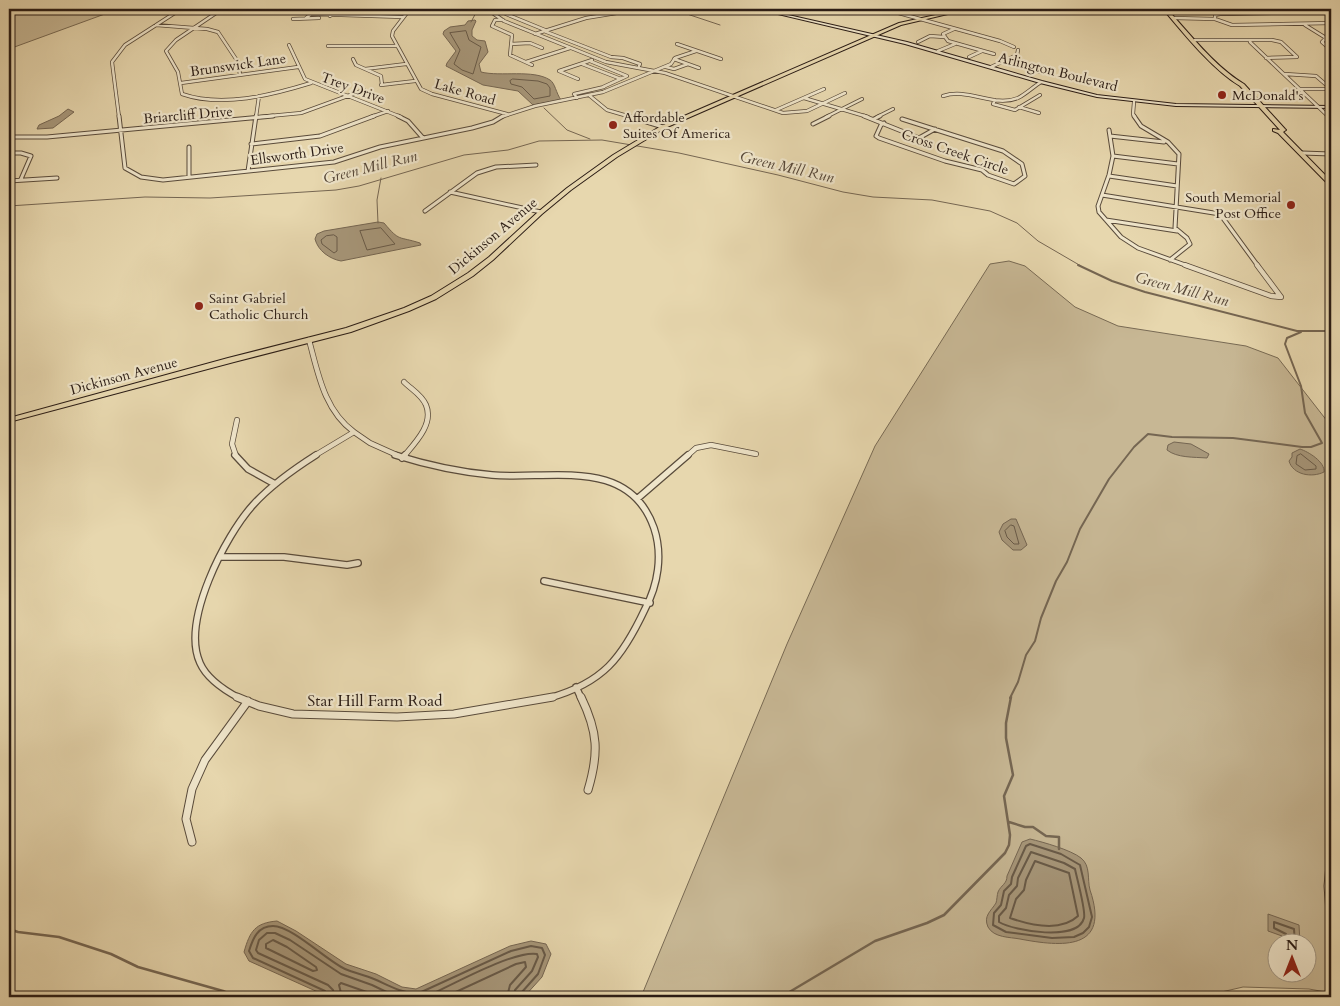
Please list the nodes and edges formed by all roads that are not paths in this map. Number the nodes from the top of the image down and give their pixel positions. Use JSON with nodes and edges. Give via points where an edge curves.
{"nodes":[{"id":1,"x":181,"y":9,"type":"edge"},
{"id":2,"x":222,"y":9,"type":"edge"},
{"id":3,"x":339,"y":9,"type":"edge"},
{"id":4,"x":410,"y":9,"type":"edge"},
{"id":5,"x":487,"y":9,"type":"edge"},
{"id":6,"x":641,"y":9,"type":"edge"},
{"id":7,"x":759,"y":9,"type":"edge"},
{"id":8,"x":847,"y":9,"type":"edge"},
{"id":9,"x":860,"y":9,"type":"edge"},
{"id":10,"x":884,"y":9,"type":"edge"},
{"id":11,"x":967,"y":9,"type":"edge"},
{"id":12,"x":1165,"y":9,"type":"edge"},
{"id":13,"x":1215,"y":9,"type":"edge"},
{"id":14,"x":1278,"y":9,"type":"edge"},
{"id":15,"x":1284,"y":12,"type":"junction"},
{"id":16,"x":506,"y":14,"type":"dead end"},
{"id":17,"x":1220,"y":14,"type":"junction"},
{"id":18,"x":1331,"y":14,"type":"edge"},
{"id":19,"x":330,"y":16,"type":"junction"},
{"id":20,"x":403,"y":18,"type":"junction"},
{"id":21,"x":1174,"y":18,"type":"junction"},
{"id":22,"x":292,"y":19,"type":"dead end"},
{"id":23,"x":918,"y":19,"type":"junction"},
{"id":24,"x":1215,"y":19,"type":"junction"},
{"id":25,"x":503,"y":20,"type":"junction"},
{"id":26,"x":523,"y":21,"type":"junction"},
{"id":27,"x":1331,"y":23,"type":"edge"},
{"id":28,"x":512,"y":24,"type":"junction"},
{"id":29,"x":1303,"y":24,"type":"junction"},
{"id":30,"x":156,"y":25,"type":"junction"},
{"id":31,"x":194,"y":28,"type":"junction"},
{"id":32,"x":955,"y":29,"type":"junction"},
{"id":33,"x":545,"y":30,"type":"junction"},
{"id":34,"x":535,"y":34,"type":"junction"},
{"id":35,"x":874,"y":35,"type":"junction"},
{"id":36,"x":944,"y":37,"type":"junction"},
{"id":37,"x":1326,"y":38,"type":"junction"},
{"id":38,"x":1331,"y":38,"type":"edge"},
{"id":39,"x":1195,"y":40,"type":"junction"},
{"id":40,"x":918,"y":42,"type":"dead end"},
{"id":41,"x":1250,"y":42,"type":"junction"},
{"id":42,"x":956,"y":43,"type":"junction"},
{"id":43,"x":511,"y":44,"type":"junction"},
{"id":44,"x":677,"y":44,"type":"dead end"},
{"id":45,"x":289,"y":45,"type":"dead end"},
{"id":46,"x":328,"y":46,"type":"dead end"},
{"id":47,"x":397,"y":46,"type":"junction"},
{"id":48,"x":1014,"y":47,"type":"dead end"},
{"id":49,"x":542,"y":48,"type":"dead end"},
{"id":50,"x":571,"y":48,"type":"junction"},
{"id":51,"x":590,"y":49,"type":"junction"},
{"id":52,"x":982,"y":50,"type":"junction"},
{"id":53,"x":1018,"y":50,"type":"dead end"},
{"id":54,"x":1331,"y":50,"type":"edge"},
{"id":55,"x":696,"y":51,"type":"junction"},
{"id":56,"x":938,"y":51,"type":"junction"},
{"id":57,"x":580,"y":52,"type":"junction"},
{"id":58,"x":994,"y":54,"type":"dead end"},
{"id":59,"x":969,"y":57,"type":"dead end"},
{"id":60,"x":597,"y":58,"type":"junction"},
{"id":61,"x":1266,"y":58,"type":"junction"},
{"id":62,"x":354,"y":59,"type":"dead end"},
{"id":63,"x":674,"y":59,"type":"junction"},
{"id":64,"x":720,"y":59,"type":"dead end"},
{"id":65,"x":590,"y":61,"type":"junction"},
{"id":66,"x":1004,"y":61,"type":"junction"},
{"id":67,"x":526,"y":62,"type":"junction"},
{"id":68,"x":406,"y":64,"type":"junction"},
{"id":69,"x":582,"y":64,"type":"junction"},
{"id":70,"x":688,"y":64,"type":"junction"},
{"id":71,"x":532,"y":65,"type":"dead end"},
{"id":72,"x":665,"y":66,"type":"junction"},
{"id":73,"x":298,"y":67,"type":"junction"},
{"id":74,"x":639,"y":67,"type":"junction"},
{"id":75,"x":991,"y":67,"type":"junction"},
{"id":76,"x":699,"y":68,"type":"dead end"},
{"id":77,"x":364,"y":69,"type":"junction"},
{"id":78,"x":656,"y":70,"type":"junction"},
{"id":79,"x":1044,"y":73,"type":"dead end"},
{"id":80,"x":1284,"y":74,"type":"junction"},
{"id":81,"x":240,"y":75,"type":"junction"},
{"id":82,"x":578,"y":79,"type":"dead end"},
{"id":83,"x":620,"y":79,"type":"junction"},
{"id":84,"x":415,"y":81,"type":"junction"},
{"id":85,"x":628,"y":82,"type":"junction"},
{"id":86,"x":1041,"y":82,"type":"junction"},
{"id":87,"x":180,"y":83,"type":"junction"},
{"id":88,"x":311,"y":83,"type":"junction"},
{"id":89,"x":1237,"y":84,"type":"junction"},
{"id":90,"x":603,"y":87,"type":"junction"},
{"id":91,"x":609,"y":89,"type":"junction"},
{"id":92,"x":824,"y":89,"type":"dead end"},
{"id":93,"x":1300,"y":89,"type":"junction"},
{"id":94,"x":1331,"y":89,"type":"edge"},
{"id":95,"x":364,"y":90,"type":"dead end"},
{"id":96,"x":845,"y":93,"type":"dead end"},
{"id":97,"x":1040,"y":94,"type":"dead end"},
{"id":98,"x":258,"y":96,"type":"junction"},
{"id":99,"x":348,"y":96,"type":"junction"},
{"id":100,"x":590,"y":96,"type":"junction"},
{"id":101,"x":733,"y":96,"type":"junction"},
{"id":102,"x":943,"y":96,"type":"dead end"},
{"id":103,"x":577,"y":98,"type":"junction"},
{"id":104,"x":804,"y":98,"type":"junction"},
{"id":105,"x":1020,"y":98,"type":"junction"},
{"id":106,"x":862,"y":99,"type":"dead end"},
{"id":107,"x":995,"y":100,"type":"junction"},
{"id":108,"x":1030,"y":100,"type":"junction"},
{"id":109,"x":1134,"y":102,"type":"junction"},
{"id":110,"x":823,"y":104,"type":"junction"},
{"id":111,"x":1019,"y":107,"type":"junction"},
{"id":112,"x":1254,"y":107,"type":"junction"},
{"id":113,"x":1262,"y":107,"type":"junction"},
{"id":114,"x":1331,"y":107,"type":"edge"},
{"id":115,"x":1319,"y":108,"type":"junction"},
{"id":116,"x":893,"y":109,"type":"dead end"},
{"id":117,"x":776,"y":110,"type":"junction"},
{"id":118,"x":840,"y":110,"type":"junction"},
{"id":119,"x":388,"y":111,"type":"junction"},
{"id":120,"x":1039,"y":113,"type":"dead end"},
{"id":121,"x":507,"y":114,"type":"junction"},
{"id":122,"x":256,"y":118,"type":"junction"},
{"id":123,"x":874,"y":119,"type":"junction"},
{"id":124,"x":902,"y":119,"type":"dead end"},
{"id":125,"x":1331,"y":119,"type":"edge"},
{"id":126,"x":884,"y":123,"type":"junction"},
{"id":127,"x":813,"y":124,"type":"dead end"},
{"id":128,"x":664,"y":127,"type":"junction"},
{"id":129,"x":935,"y":129,"type":"junction"},
{"id":130,"x":1110,"y":130,"type":"dead end"},
{"id":131,"x":121,"y":131,"type":"junction"},
{"id":132,"x":1280,"y":132,"type":"junction"},
{"id":133,"x":1110,"y":136,"type":"junction"},
{"id":134,"x":9,"y":137,"type":"edge"},
{"id":135,"x":423,"y":138,"type":"junction"},
{"id":136,"x":1168,"y":142,"type":"junction"},
{"id":137,"x":252,"y":144,"type":"junction"},
{"id":138,"x":189,"y":147,"type":"dead end"},
{"id":139,"x":9,"y":152,"type":"edge"},
{"id":140,"x":1302,"y":153,"type":"junction"},
{"id":141,"x":1331,"y":154,"type":"edge"},
{"id":142,"x":1113,"y":156,"type":"junction"},
{"id":143,"x":1178,"y":164,"type":"junction"},
{"id":144,"x":536,"y":165,"type":"dead end"},
{"id":145,"x":248,"y":171,"type":"junction"},
{"id":146,"x":1109,"y":176,"type":"junction"},
{"id":147,"x":189,"y":177,"type":"junction"},
{"id":148,"x":56,"y":178,"type":"dead end"},
{"id":149,"x":21,"y":179,"type":"junction"},
{"id":150,"x":9,"y":180,"type":"edge"},
{"id":151,"x":1331,"y":184,"type":"edge"},
{"id":152,"x":1177,"y":186,"type":"junction"},
{"id":153,"x":450,"y":192,"type":"junction"},
{"id":154,"x":1102,"y":195,"type":"junction"},
{"id":155,"x":1176,"y":207,"type":"junction"},
{"id":156,"x":425,"y":211,"type":"dead end"},
{"id":157,"x":541,"y":212,"type":"junction"},
{"id":158,"x":1106,"y":220,"type":"junction"},
{"id":159,"x":1181,"y":233,"type":"junction"},
{"id":160,"x":1170,"y":260,"type":"junction"},
{"id":161,"x":309,"y":340,"type":"junction"},
{"id":162,"x":404,"y":382,"type":"dead end"},
{"id":163,"x":9,"y":420,"type":"edge"},
{"id":164,"x":237,"y":420,"type":"dead end"},
{"id":165,"x":354,"y":432,"type":"junction"},
{"id":166,"x":756,"y":454,"type":"dead end"},
{"id":167,"x":402,"y":458,"type":"junction"},
{"id":168,"x":276,"y":484,"type":"junction"},
{"id":169,"x":637,"y":499,"type":"junction"},
{"id":170,"x":220,"y":557,"type":"junction"},
{"id":171,"x":358,"y":563,"type":"dead end"},
{"id":172,"x":544,"y":580,"type":"dead end"},
{"id":173,"x":650,"y":603,"type":"junction"},
{"id":174,"x":576,"y":687,"type":"junction"},
{"id":175,"x":248,"y":702,"type":"junction"},
{"id":176,"x":588,"y":790,"type":"dead end"},
{"id":177,"x":192,"y":842,"type":"dead end"},
{"id":178,"x":1331,"y":855,"type":"edge"},
{"id":179,"x":1331,"y":925,"type":"edge"}],
"edges":[{"from":1,"to":30,"type":"street","name":"Ellsworth Drive"},
{"from":2,"to":31,"type":"street"},
{"from":3,"to":19,"type":"street"},
{"from":4,"to":20,"type":"street"},
{"from":5,"to":25,"type":"street"},
{"from":6,"to":33,"type":"street","via":[[594,16]]},
{"from":7,"to":35,"type":"main road","name":"Arlington Boulevard"},
{"from":8,"to":9,"type":"street"},
{"from":10,"to":23,"type":"street"},
{"from":11,"to":23,"type":"main road","name":"Dickinson Avenue"},
{"from":12,"to":21,"type":"main road"},
{"from":13,"to":17,"type":"street"},
{"from":14,"to":15,"type":"street"},
{"from":15,"to":17,"type":"street"},
{"from":15,"to":18,"type":"street"},
{"from":16,"to":26,"type":"street"},
{"from":17,"to":24,"type":"street"},
{"from":19,"to":20,"type":"street"},
{"from":19,"to":22,"type":"street","via":[[312,14]]},
{"from":20,"to":47,"type":"street","via":[[393,31]]},
{"from":21,"to":24,"type":"street"},
{"from":21,"to":39,"type":"main road"},
{"from":23,"to":32,"type":"street"},
{"from":23,"to":35,"type":"main road","name":"Dickinson Avenue"},
{"from":24,"to":29,"type":"street","via":[[1232,25]]},
{"from":25,"to":28,"type":"street"},
{"from":25,"to":43,"type":"street","via":[[495,20],[492,26],[511,34]]},
{"from":26,"to":28,"type":"street"},
{"from":26,"to":33,"type":"street"},
{"from":27,"to":29,"type":"street"},
{"from":28,"to":34,"type":"street"},
{"from":29,"to":37,"type":"street"},
{"from":30,"to":31,"type":"street"},
{"from":30,"to":131,"type":"street","name":"Ellsworth Drive","via":[[124,45],[112,62]]},
{"from":31,"to":81,"type":"street","via":[[213,30],[221,35],[238,62]]},
{"from":31,"to":87,"type":"street","via":[[166,51]]},
{"from":32,"to":36,"type":"street","via":[[943,34]]},
{"from":32,"to":48,"type":"street"},
{"from":33,"to":34,"type":"street"},
{"from":33,"to":51,"type":"street"},
{"from":34,"to":50,"type":"street"},
{"from":35,"to":56,"type":"main road","name":"Arlington Boulevard"},
{"from":35,"to":101,"type":"main road","name":"Dickinson Avenue"},
{"from":36,"to":40,"type":"street","via":[[930,36]]},
{"from":36,"to":42,"type":"street"},
{"from":37,"to":38,"type":"street"},
{"from":37,"to":54,"type":"street","via":[[1322,42]]},
{"from":39,"to":41,"type":"street"},
{"from":39,"to":89,"type":"main road"},
{"from":41,"to":61,"type":"street"},
{"from":41,"to":61,"type":"street","via":[[1281,42],[1297,57]]},
{"from":42,"to":52,"type":"street"},
{"from":42,"to":56,"type":"street"},
{"from":43,"to":49,"type":"street","via":[[530,43]]},
{"from":43,"to":67,"type":"street","via":[[510,56]]},
{"from":44,"to":55,"type":"street"},
{"from":45,"to":73,"type":"street","name":"Trey Drive"},
{"from":46,"to":47,"type":"street"},
{"from":47,"to":68,"type":"street","name":"Lake Road"},
{"from":50,"to":57,"type":"street"},
{"from":50,"to":67,"type":"street"},
{"from":51,"to":57,"type":"street"},
{"from":51,"to":74,"type":"street","via":[[624,58],[640,64]]},
{"from":52,"to":58,"type":"street"},
{"from":52,"to":59,"type":"street"},
{"from":53,"to":66,"type":"street","via":[[1017,55]]},
{"from":55,"to":63,"type":"street"},
{"from":55,"to":64,"type":"street"},
{"from":56,"to":75,"type":"main road","name":"Arlington Boulevard"},
{"from":57,"to":60,"type":"street"},
{"from":60,"to":65,"type":"street"},
{"from":60,"to":74,"type":"street"},
{"from":61,"to":80,"type":"street"},
{"from":62,"to":77,"type":"street"},
{"from":63,"to":70,"type":"street"},
{"from":63,"to":72,"type":"street"},
{"from":65,"to":69,"type":"street"},
{"from":65,"to":83,"type":"street","via":[[627,75]]},
{"from":66,"to":75,"type":"street"},
{"from":66,"to":79,"type":"street"},
{"from":67,"to":71,"type":"street"},
{"from":68,"to":77,"type":"street"},
{"from":68,"to":84,"type":"street","name":"Lake Road"},
{"from":69,"to":82,"type":"street","via":[[559,71]]},
{"from":69,"to":83,"type":"street"},
{"from":70,"to":72,"type":"street","via":[[674,69]]},
{"from":70,"to":76,"type":"street"},
{"from":72,"to":78,"type":"street","name":"Ellsworth Drive"},
{"from":73,"to":81,"type":"street","name":"Brunswick Lane"},
{"from":73,"to":88,"type":"street","name":"Trey Drive"},
{"from":74,"to":78,"type":"street"},
{"from":75,"to":86,"type":"main road","name":"Arlington Boulevard"},
{"from":77,"to":84,"type":"street","via":[[381,76],[381,85]]},
{"from":78,"to":85,"type":"street","name":"Ellsworth Drive"},
{"from":78,"to":101,"type":"street"},
{"from":80,"to":93,"type":"street"},
{"from":80,"to":94,"type":"street","via":[[1316,76]]},
{"from":81,"to":87,"type":"street","name":"Brunswick Lane"},
{"from":83,"to":85,"type":"street"},
{"from":83,"to":90,"type":"street"},
{"from":84,"to":121,"type":"street","name":"Lake Road","via":[[420,89],[432,94]]},
{"from":85,"to":91,"type":"street","name":"Ellsworth Drive"},
{"from":86,"to":105,"type":"street"},
{"from":86,"to":109,"type":"main road","name":"Arlington Boulevard"},
{"from":87,"to":98,"type":"street","via":[[182,94],[193,99]]},
{"from":88,"to":98,"type":"street"},
{"from":88,"to":99,"type":"street","name":"Trey Drive"},
{"from":89,"to":112,"type":"main road","via":[[1235,86]]},
{"from":89,"to":113,"type":"main road","via":[[1242,85]]},
{"from":90,"to":91,"type":"street"},
{"from":90,"to":103,"type":"street","via":[[574,94]]},
{"from":91,"to":100,"type":"street","name":"Ellsworth Drive"},
{"from":92,"to":104,"type":"street"},
{"from":93,"to":94,"type":"street"},
{"from":93,"to":115,"type":"street"},
{"from":95,"to":99,"type":"street","name":"Briarcliff Drive"},
{"from":96,"to":110,"type":"street"},
{"from":97,"to":108,"type":"street"},
{"from":98,"to":122,"type":"street"},
{"from":99,"to":119,"type":"street","name":"Trey Drive"},
{"from":99,"to":122,"type":"street","name":"Briarcliff Drive","via":[[301,113]]},
{"from":100,"to":103,"type":"street","name":"Ellsworth Drive"},
{"from":100,"to":128,"type":"street","via":[[607,110]]},
{"from":101,"to":117,"type":"street"},
{"from":101,"to":128,"type":"main road","name":"Dickinson Avenue"},
{"from":102,"to":107,"type":"street","via":[[964,92]]},
{"from":103,"to":121,"type":"street","name":"Ellsworth Drive"},
{"from":104,"to":110,"type":"street","name":"Cross Creek Circle"},
{"from":104,"to":117,"type":"street"},
{"from":105,"to":107,"type":"street"},
{"from":105,"to":108,"type":"street"},
{"from":106,"to":118,"type":"street"},
{"from":107,"to":111,"type":"street","via":[[992,104],[1014,110]]},
{"from":108,"to":111,"type":"street"},
{"from":109,"to":112,"type":"main road","name":"Arlington Boulevard"},
{"from":109,"to":136,"type":"street","via":[[1132,114],[1141,126]]},
{"from":110,"to":117,"type":"street","via":[[795,114]]},
{"from":110,"to":118,"type":"street","name":"Cross Creek Circle"},
{"from":111,"to":120,"type":"street"},
{"from":112,"to":113,"type":"main road","name":"Arlington Boulevard"},
{"from":112,"to":132,"type":"main road"},
{"from":113,"to":115,"type":"main road","name":"Arlington Boulevard"},
{"from":113,"to":132,"type":"main road","via":[[1282,130]]},
{"from":114,"to":115,"type":"main road","name":"Arlington Boulevard"},
{"from":115,"to":125,"type":"street"},
{"from":116,"to":123,"type":"street"},
{"from":118,"to":123,"type":"street","name":"Cross Creek Circle"},
{"from":118,"to":127,"type":"street"},
{"from":119,"to":135,"type":"street","name":"Trey Drive","via":[[408,121]]},
{"from":119,"to":137,"type":"street","via":[[320,136]]},
{"from":121,"to":135,"type":"street","name":"Ellsworth Drive","via":[[472,128]]},
{"from":122,"to":131,"type":"street","name":"Briarcliff Drive"},
{"from":122,"to":137,"type":"street"},
{"from":123,"to":126,"type":"street","name":"Cross Creek Circle"},
{"from":124,"to":129,"type":"street","name":"Cross Creek Circle"},
{"from":126,"to":129,"type":"street","name":"Cross Creek Circle","via":[[919,138]]},
{"from":126,"to":129,"type":"street","name":"Cross Creek Circle","via":[[880,124],[876,136],[879,138],[982,170],[1014,184],[1025,176],[1022,164],[1008,153]]},
{"from":128,"to":157,"type":"main road","name":"Dickinson Avenue","via":[[630,146]]},
{"from":130,"to":133,"type":"street"},
{"from":131,"to":134,"type":"street","name":"Briarcliff Drive"},
{"from":131,"to":147,"type":"street","name":"Ellsworth Drive","via":[[125,168],[132,173],[163,180]]},
{"from":132,"to":140,"type":"main road"},
{"from":133,"to":136,"type":"street"},
{"from":133,"to":142,"type":"street"},
{"from":135,"to":145,"type":"street","name":"Ellsworth Drive","via":[[380,147],[334,162]]},
{"from":136,"to":143,"type":"street","via":[[1179,154]]},
{"from":137,"to":145,"type":"street"},
{"from":138,"to":147,"type":"street"},
{"from":139,"to":149,"type":"street","via":[[30,156]]},
{"from":140,"to":141,"type":"street"},
{"from":140,"to":151,"type":"main road"},
{"from":142,"to":143,"type":"street"},
{"from":142,"to":146,"type":"street"},
{"from":143,"to":152,"type":"street"},
{"from":144,"to":153,"type":"street","via":[[496,167],[477,173]]},
{"from":145,"to":147,"type":"street","name":"Ellsworth Drive"},
{"from":146,"to":152,"type":"street"},
{"from":146,"to":154,"type":"street"},
{"from":148,"to":149,"type":"street"},
{"from":149,"to":150,"type":"street"},
{"from":152,"to":155,"type":"street"},
{"from":153,"to":156,"type":"street"},
{"from":153,"to":157,"type":"street"},
{"from":154,"to":155,"type":"street"},
{"from":154,"to":158,"type":"street","via":[[1098,206]]},
{"from":155,"to":159,"type":"street","via":[[1175,228]]},
{"from":155,"to":160,"type":"street","via":[[1220,214],[1281,297]]},
{"from":157,"to":161,"type":"main road","name":"Dickinson Avenue","via":[[460,282],[378,320]]},
{"from":158,"to":159,"type":"street"},
{"from":158,"to":160,"type":"street","via":[[1121,237],[1138,248]]},
{"from":159,"to":160,"type":"street","via":[[1190,244]]},
{"from":161,"to":163,"type":"main road","name":"Dickinson Avenue"},
{"from":161,"to":165,"type":"street","name":"Star Hill Farm Road","via":[[320,381],[334,413]]},
{"from":162,"to":167,"type":"street","via":[[426,405],[426,427]]},
{"from":164,"to":168,"type":"street","via":[[232,444],[237,458],[254,474]]},
{"from":165,"to":167,"type":"street","name":"Star Hill Farm Road"},
{"from":165,"to":168,"type":"street","name":"Star Hill Farm Road"},
{"from":166,"to":169,"type":"street","via":[[711,445],[696,448]]},
{"from":167,"to":169,"type":"street","name":"Star Hill Farm Road","via":[[431,467],[490,475],[588,475],[624,486]]},
{"from":168,"to":170,"type":"street","name":"Star Hill Farm Road","via":[[252,506]]},
{"from":169,"to":173,"type":"street","name":"Star Hill Farm Road","via":[[655,529],[659,550]]},
{"from":170,"to":171,"type":"street","via":[[284,557],[346,565]]},
{"from":170,"to":175,"type":"street","name":"Star Hill Farm Road","via":[[208,580],[198,614],[198,660],[209,677],[224,690]]},
{"from":172,"to":173,"type":"street"},
{"from":173,"to":174,"type":"street","name":"Star Hill Farm Road","via":[[617,660]]},
{"from":174,"to":175,"type":"street","name":"Star Hill Farm Road","via":[[563,694],[532,701],[418,718],[280,712]]},
{"from":174,"to":176,"type":"street","via":[[594,722],[596,767]]},
{"from":175,"to":177,"type":"street","via":[[205,760],[192,789],[186,819]]},
{"from":178,"to":179,"type":"street","via":[[1328,886]]}]}
